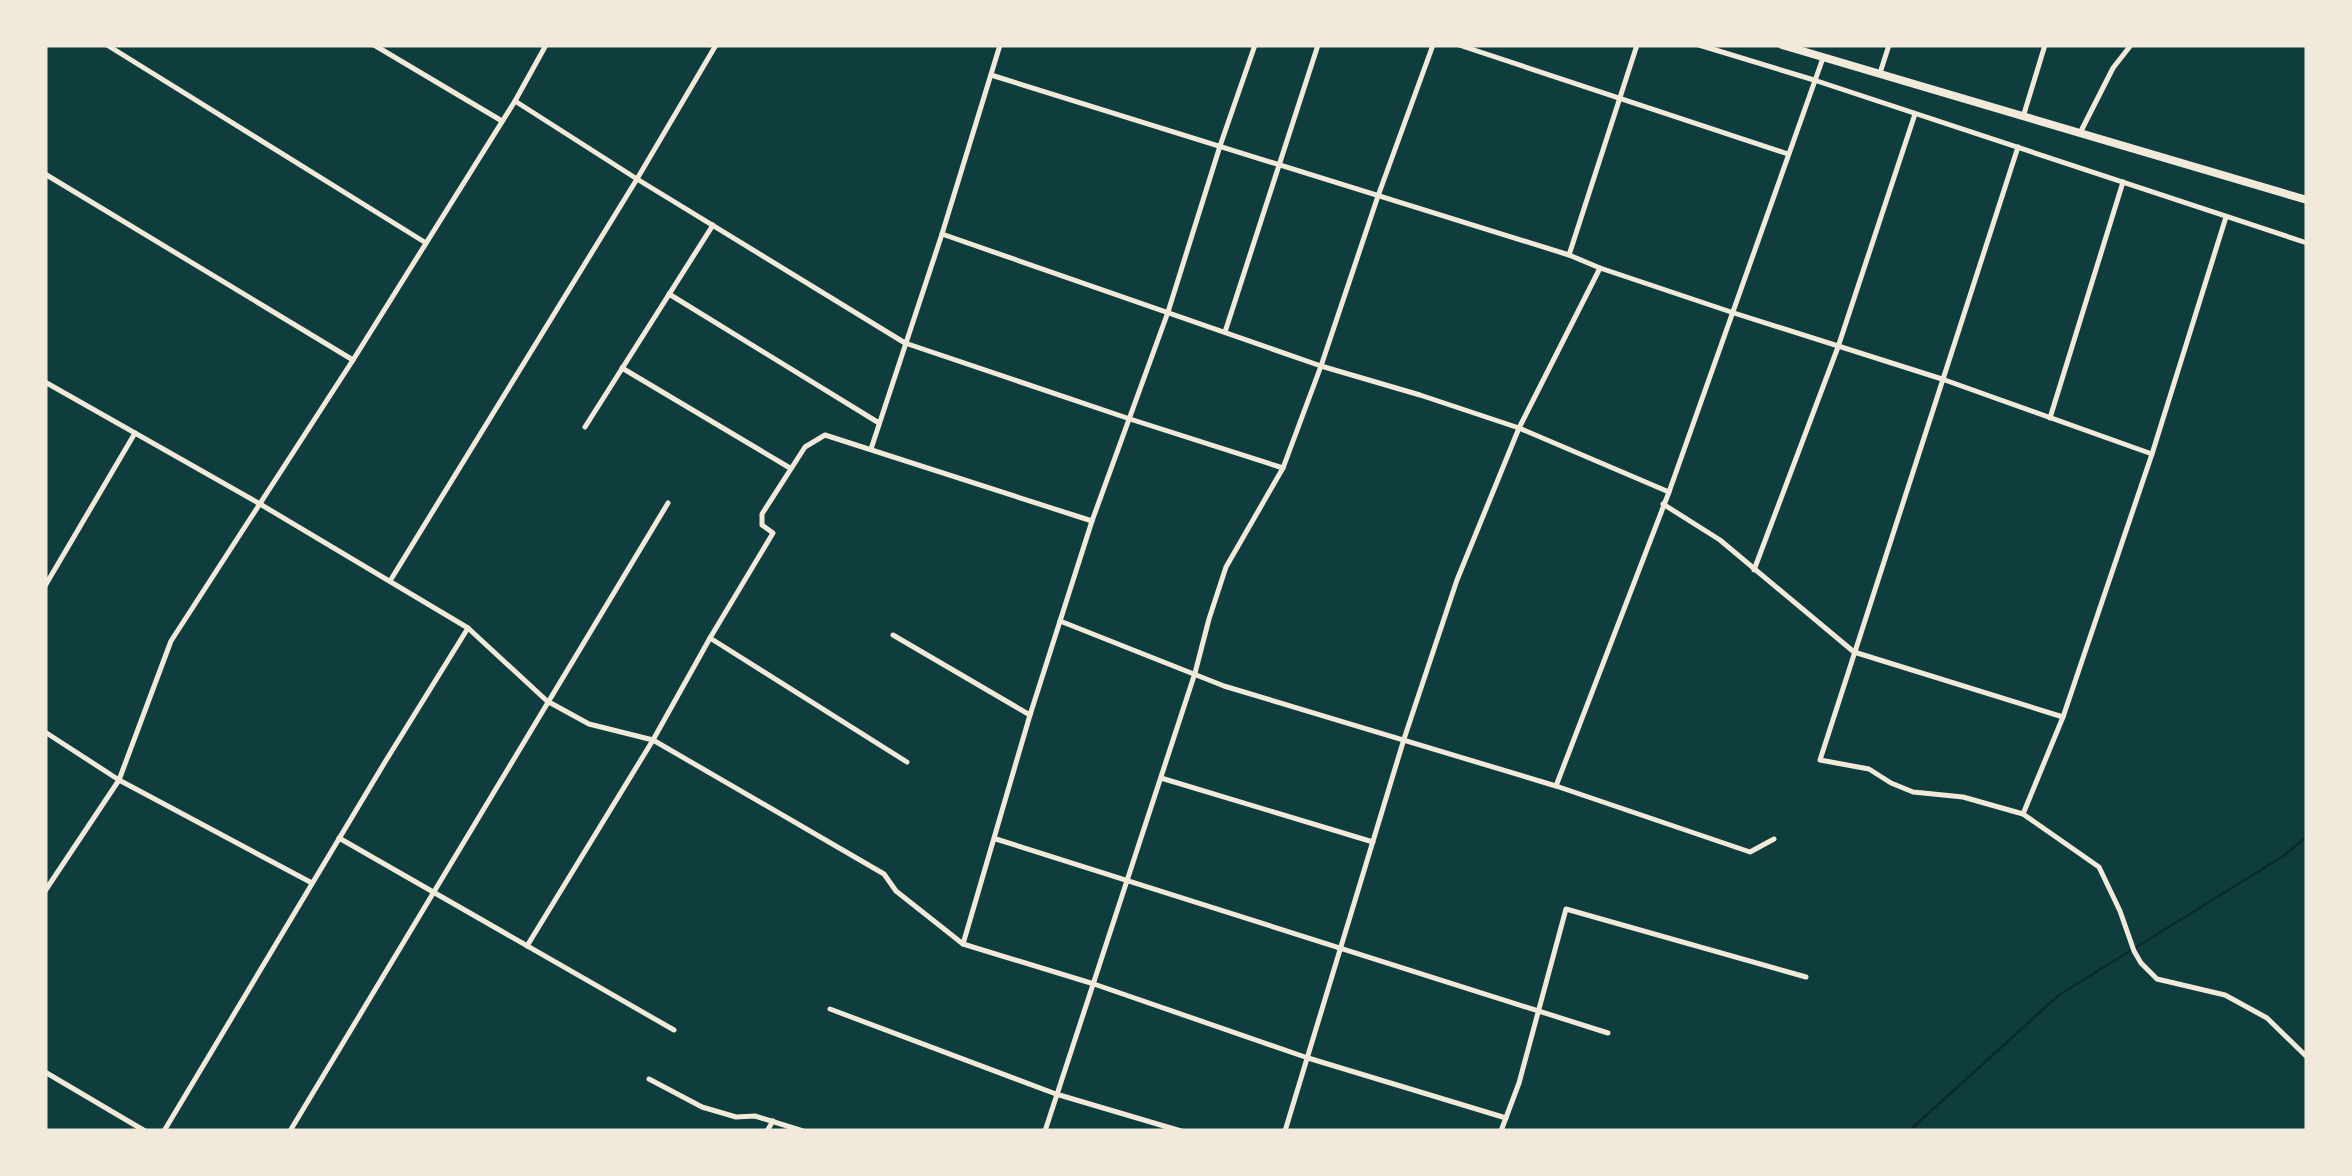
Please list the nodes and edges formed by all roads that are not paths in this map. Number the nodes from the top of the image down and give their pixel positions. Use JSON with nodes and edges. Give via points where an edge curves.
{"nodes":[{"id":1,"x":107,"y":45,"type":"edge"},
{"id":2,"x":374,"y":45,"type":"edge"},
{"id":3,"x":546,"y":45,"type":"edge"},
{"id":4,"x":716,"y":45,"type":"edge"},
{"id":5,"x":1000,"y":45,"type":"edge"},
{"id":6,"x":1255,"y":45,"type":"edge"},
{"id":7,"x":1318,"y":45,"type":"edge"},
{"id":8,"x":1433,"y":45,"type":"edge"},
{"id":9,"x":1459,"y":45,"type":"edge"},
{"id":10,"x":1637,"y":45,"type":"edge"},
{"id":11,"x":1699,"y":45,"type":"edge"},
{"id":12,"x":1782,"y":45,"type":"edge"},
{"id":13,"x":1889,"y":45,"type":"edge"},
{"id":14,"x":2046,"y":45,"type":"edge"},
{"id":15,"x":2130,"y":45,"type":"edge"},
{"id":16,"x":1823,"y":58,"type":"junction"},
{"id":17,"x":1880,"y":72,"type":"junction"},
{"id":18,"x":991,"y":75,"type":"junction"},
{"id":19,"x":1814,"y":80,"type":"junction"},
{"id":20,"x":1620,"y":97,"type":"junction"},
{"id":21,"x":515,"y":100,"type":"junction"},
{"id":22,"x":1915,"y":114,"type":"junction"},
{"id":23,"x":2023,"y":117,"type":"junction"},
{"id":24,"x":502,"y":122,"type":"junction"},
{"id":25,"x":2079,"y":134,"type":"junction"},
{"id":26,"x":1220,"y":146,"type":"junction"},
{"id":27,"x":2018,"y":146,"type":"junction"},
{"id":28,"x":1789,"y":154,"type":"junction"},
{"id":29,"x":1280,"y":164,"type":"junction"},
{"id":30,"x":45,"y":174,"type":"edge"},
{"id":31,"x":637,"y":179,"type":"junction"},
{"id":32,"x":2123,"y":182,"type":"junction"},
{"id":33,"x":1378,"y":196,"type":"junction"},
{"id":34,"x":2307,"y":200,"type":"edge"},
{"id":35,"x":2226,"y":218,"type":"junction"},
{"id":36,"x":713,"y":225,"type":"junction"},
{"id":37,"x":942,"y":234,"type":"junction"},
{"id":38,"x":426,"y":243,"type":"junction"},
{"id":39,"x":2307,"y":243,"type":"edge"},
{"id":40,"x":1569,"y":255,"type":"junction"},
{"id":41,"x":1600,"y":268,"type":"junction"},
{"id":42,"x":669,"y":294,"type":"junction"},
{"id":43,"x":1168,"y":312,"type":"junction"},
{"id":44,"x":1734,"y":313,"type":"junction"},
{"id":45,"x":1226,"y":332,"type":"junction"},
{"id":46,"x":905,"y":343,"type":"junction"},
{"id":47,"x":1838,"y":347,"type":"junction"},
{"id":48,"x":352,"y":360,"type":"junction"},
{"id":49,"x":1321,"y":366,"type":"junction"},
{"id":50,"x":622,"y":368,"type":"junction"},
{"id":51,"x":1942,"y":378,"type":"junction"},
{"id":52,"x":45,"y":382,"type":"edge"},
{"id":53,"x":2050,"y":418,"type":"junction"},
{"id":54,"x":1130,"y":420,"type":"junction"},
{"id":55,"x":879,"y":423,"type":"junction"},
{"id":56,"x":585,"y":427,"type":"dead end"},
{"id":57,"x":1519,"y":428,"type":"junction"},
{"id":58,"x":136,"y":433,"type":"junction"},
{"id":59,"x":871,"y":449,"type":"junction"},
{"id":60,"x":2152,"y":454,"type":"junction"},
{"id":61,"x":790,"y":468,"type":"junction"},
{"id":62,"x":1283,"y":468,"type":"junction"},
{"id":63,"x":1669,"y":492,"type":"junction"},
{"id":64,"x":668,"y":503,"type":"dead end"},
{"id":65,"x":260,"y":504,"type":"junction"},
{"id":66,"x":1663,"y":504,"type":"junction"},
{"id":67,"x":1092,"y":521,"type":"junction"},
{"id":68,"x":1754,"y":570,"type":"junction"},
{"id":69,"x":390,"y":582,"type":"junction"},
{"id":70,"x":45,"y":586,"type":"edge"},
{"id":71,"x":1060,"y":621,"type":"junction"},
{"id":72,"x":468,"y":628,"type":"junction"},
{"id":73,"x":893,"y":635,"type":"dead end"},
{"id":74,"x":710,"y":638,"type":"junction"},
{"id":75,"x":1854,"y":652,"type":"junction"},
{"id":76,"x":1195,"y":673,"type":"junction"},
{"id":77,"x":547,"y":701,"type":"junction"},
{"id":78,"x":1030,"y":714,"type":"junction"},
{"id":79,"x":2063,"y":717,"type":"junction"},
{"id":80,"x":45,"y":732,"type":"edge"},
{"id":81,"x":1404,"y":739,"type":"junction"},
{"id":82,"x":653,"y":740,"type":"junction"},
{"id":83,"x":907,"y":762,"type":"dead end"},
{"id":84,"x":1161,"y":778,"type":"junction"},
{"id":85,"x":119,"y":780,"type":"junction"},
{"id":86,"x":1556,"y":786,"type":"junction"},
{"id":87,"x":2023,"y":814,"type":"junction"},
{"id":88,"x":339,"y":838,"type":"junction"},
{"id":89,"x":996,"y":838,"type":"junction"},
{"id":90,"x":1774,"y":839,"type":"dead end"},
{"id":91,"x":1373,"y":842,"type":"junction"},
{"id":92,"x":1127,"y":882,"type":"junction"},
{"id":93,"x":312,"y":883,"type":"junction"},
{"id":94,"x":45,"y":891,"type":"edge"},
{"id":95,"x":435,"y":891,"type":"junction"},
{"id":96,"x":963,"y":944,"type":"junction"},
{"id":97,"x":528,"y":946,"type":"junction"},
{"id":98,"x":1341,"y":949,"type":"junction"},
{"id":99,"x":1806,"y":978,"type":"dead end"},
{"id":100,"x":1094,"y":984,"type":"junction"},
{"id":101,"x":830,"y":1009,"type":"dead end"},
{"id":102,"x":1540,"y":1011,"type":"junction"},
{"id":103,"x":674,"y":1030,"type":"dead end"},
{"id":104,"x":1608,"y":1032,"type":"dead end"},
{"id":105,"x":2307,"y":1057,"type":"edge"},
{"id":106,"x":1308,"y":1058,"type":"junction"},
{"id":107,"x":45,"y":1072,"type":"edge"},
{"id":108,"x":649,"y":1079,"type":"dead end"},
{"id":109,"x":1056,"y":1094,"type":"junction"},
{"id":110,"x":1506,"y":1118,"type":"junction"},
{"id":111,"x":773,"y":1121,"type":"junction"},
{"id":112,"x":144,"y":1131,"type":"edge"},
{"id":113,"x":164,"y":1131,"type":"edge"},
{"id":114,"x":290,"y":1131,"type":"edge"},
{"id":115,"x":766,"y":1131,"type":"edge"},
{"id":116,"x":802,"y":1131,"type":"edge"},
{"id":117,"x":1045,"y":1131,"type":"edge"},
{"id":118,"x":1181,"y":1131,"type":"edge"},
{"id":119,"x":1285,"y":1131,"type":"edge"},
{"id":120,"x":1501,"y":1131,"type":"edge"}],
"edges":[{"from":1,"to":38,"type":"street"},
{"from":2,"to":24,"type":"street"},
{"from":3,"to":21,"type":"street"},
{"from":4,"to":31,"type":"street"},
{"from":5,"to":18,"type":"street"},
{"from":6,"to":26,"type":"street"},
{"from":7,"to":29,"type":"street"},
{"from":8,"to":33,"type":"street"},
{"from":9,"to":20,"type":"street"},
{"from":10,"to":20,"type":"street"},
{"from":11,"to":19,"type":"street"},
{"from":12,"to":16,"type":"main road"},
{"from":13,"to":17,"type":"street"},
{"from":14,"to":23,"type":"street"},
{"from":15,"to":25,"type":"street"},
{"from":16,"to":17,"type":"main road"},
{"from":16,"to":19,"type":"street"},
{"from":17,"to":23,"type":"main road"},
{"from":18,"to":26,"type":"street"},
{"from":18,"to":37,"type":"street"},
{"from":19,"to":22,"type":"street"},
{"from":19,"to":28,"type":"street"},
{"from":20,"to":28,"type":"street"},
{"from":20,"to":40,"type":"street"},
{"from":21,"to":24,"type":"street"},
{"from":21,"to":31,"type":"street"},
{"from":22,"to":27,"type":"street"},
{"from":22,"to":47,"type":"street"},
{"from":23,"to":25,"type":"main road"},
{"from":24,"to":38,"type":"street"},
{"from":25,"to":34,"type":"main road"},
{"from":26,"to":29,"type":"street"},
{"from":26,"to":43,"type":"street"},
{"from":27,"to":32,"type":"street"},
{"from":27,"to":51,"type":"street"},
{"from":28,"to":44,"type":"street"},
{"from":29,"to":33,"type":"street"},
{"from":29,"to":45,"type":"street"},
{"from":30,"to":48,"type":"street"},
{"from":31,"to":36,"type":"street"},
{"from":31,"to":69,"type":"street"},
{"from":32,"to":35,"type":"street"},
{"from":32,"to":53,"type":"street"},
{"from":33,"to":40,"type":"street"},
{"from":33,"to":49,"type":"street"},
{"from":35,"to":39,"type":"street"},
{"from":35,"to":60,"type":"street"},
{"from":36,"to":42,"type":"street"},
{"from":36,"to":46,"type":"street"},
{"from":37,"to":43,"type":"street"},
{"from":37,"to":46,"type":"street"},
{"from":38,"to":48,"type":"street"},
{"from":40,"to":41,"type":"street"},
{"from":41,"to":44,"type":"street"},
{"from":41,"to":57,"type":"street"},
{"from":42,"to":50,"type":"street"},
{"from":42,"to":55,"type":"street"},
{"from":43,"to":45,"type":"street"},
{"from":43,"to":54,"type":"street"},
{"from":44,"to":47,"type":"street"},
{"from":44,"to":63,"type":"street"},
{"from":45,"to":49,"type":"street"},
{"from":46,"to":54,"type":"street"},
{"from":46,"to":55,"type":"street"},
{"from":47,"to":51,"type":"street"},
{"from":47,"to":68,"type":"street"},
{"from":48,"to":65,"type":"street"},
{"from":49,"to":57,"type":"street"},
{"from":49,"to":62,"type":"street"},
{"from":50,"to":56,"type":"street"},
{"from":50,"to":61,"type":"street"},
{"from":51,"to":53,"type":"street"},
{"from":51,"to":75,"type":"street"},
{"from":52,"to":58,"type":"street"},
{"from":53,"to":60,"type":"street"},
{"from":54,"to":62,"type":"street"},
{"from":54,"to":67,"type":"street"},
{"from":55,"to":59,"type":"street"},
{"from":57,"to":63,"type":"street"},
{"from":57,"to":81,"type":"street","via":[[1457,580]]},
{"from":58,"to":65,"type":"street"},
{"from":58,"to":70,"type":"street"},
{"from":59,"to":61,"type":"street","via":[[825,435]]},
{"from":59,"to":67,"type":"street"},
{"from":60,"to":79,"type":"street"},
{"from":61,"to":74,"type":"street","via":[[762,514],[762,525],[773,533]]},
{"from":62,"to":76,"type":"street","via":[[1226,567]]},
{"from":63,"to":66,"type":"street"},
{"from":64,"to":77,"type":"street"},
{"from":65,"to":69,"type":"street"},
{"from":65,"to":85,"type":"street","via":[[171,641]]},
{"from":66,"to":68,"type":"street"},
{"from":66,"to":86,"type":"street"},
{"from":67,"to":71,"type":"street"},
{"from":68,"to":75,"type":"street"},
{"from":69,"to":72,"type":"street"},
{"from":71,"to":76,"type":"street"},
{"from":71,"to":78,"type":"street"},
{"from":72,"to":77,"type":"street"},
{"from":72,"to":88,"type":"street"},
{"from":73,"to":78,"type":"street"},
{"from":74,"to":82,"type":"street"},
{"from":74,"to":83,"type":"street"},
{"from":75,"to":79,"type":"street"},
{"from":75,"to":87,"type":"street","via":[[1820,760],[1869,769],[1913,792]]},
{"from":76,"to":81,"type":"street"},
{"from":76,"to":84,"type":"street"},
{"from":77,"to":82,"type":"street","via":[[589,724]]},
{"from":77,"to":95,"type":"street"},
{"from":78,"to":89,"type":"street"},
{"from":79,"to":87,"type":"street"},
{"from":80,"to":85,"type":"street"},
{"from":81,"to":86,"type":"street"},
{"from":81,"to":91,"type":"street"},
{"from":82,"to":96,"type":"street","via":[[884,874]]},
{"from":82,"to":97,"type":"street"},
{"from":84,"to":91,"type":"street"},
{"from":84,"to":92,"type":"street"},
{"from":85,"to":93,"type":"street"},
{"from":85,"to":94,"type":"street"},
{"from":86,"to":90,"type":"street","via":[[1750,852]]},
{"from":87,"to":105,"type":"street","via":[[2100,867],[2134,952],[2157,979],[2225,995],[2267,1018]]},
{"from":88,"to":93,"type":"street"},
{"from":88,"to":95,"type":"street"},
{"from":89,"to":92,"type":"street"},
{"from":89,"to":96,"type":"street"},
{"from":91,"to":98,"type":"street"},
{"from":92,"to":98,"type":"street"},
{"from":92,"to":100,"type":"street"},
{"from":93,"to":113,"type":"street"},
{"from":95,"to":97,"type":"street"},
{"from":95,"to":114,"type":"street"},
{"from":96,"to":100,"type":"street"},
{"from":97,"to":103,"type":"street"},
{"from":98,"to":102,"type":"street"},
{"from":98,"to":106,"type":"street"},
{"from":99,"to":102,"type":"street","via":[[1566,909]]},
{"from":100,"to":106,"type":"street"},
{"from":100,"to":109,"type":"street"},
{"from":101,"to":109,"type":"street"},
{"from":102,"to":104,"type":"street"},
{"from":102,"to":110,"type":"street"},
{"from":106,"to":110,"type":"street"},
{"from":106,"to":119,"type":"street"},
{"from":107,"to":112,"type":"street"},
{"from":108,"to":111,"type":"street","via":[[702,1107]]},
{"from":109,"to":117,"type":"street"},
{"from":109,"to":118,"type":"street"},
{"from":110,"to":120,"type":"street"},
{"from":111,"to":115,"type":"street"},
{"from":111,"to":116,"type":"street"}]}
